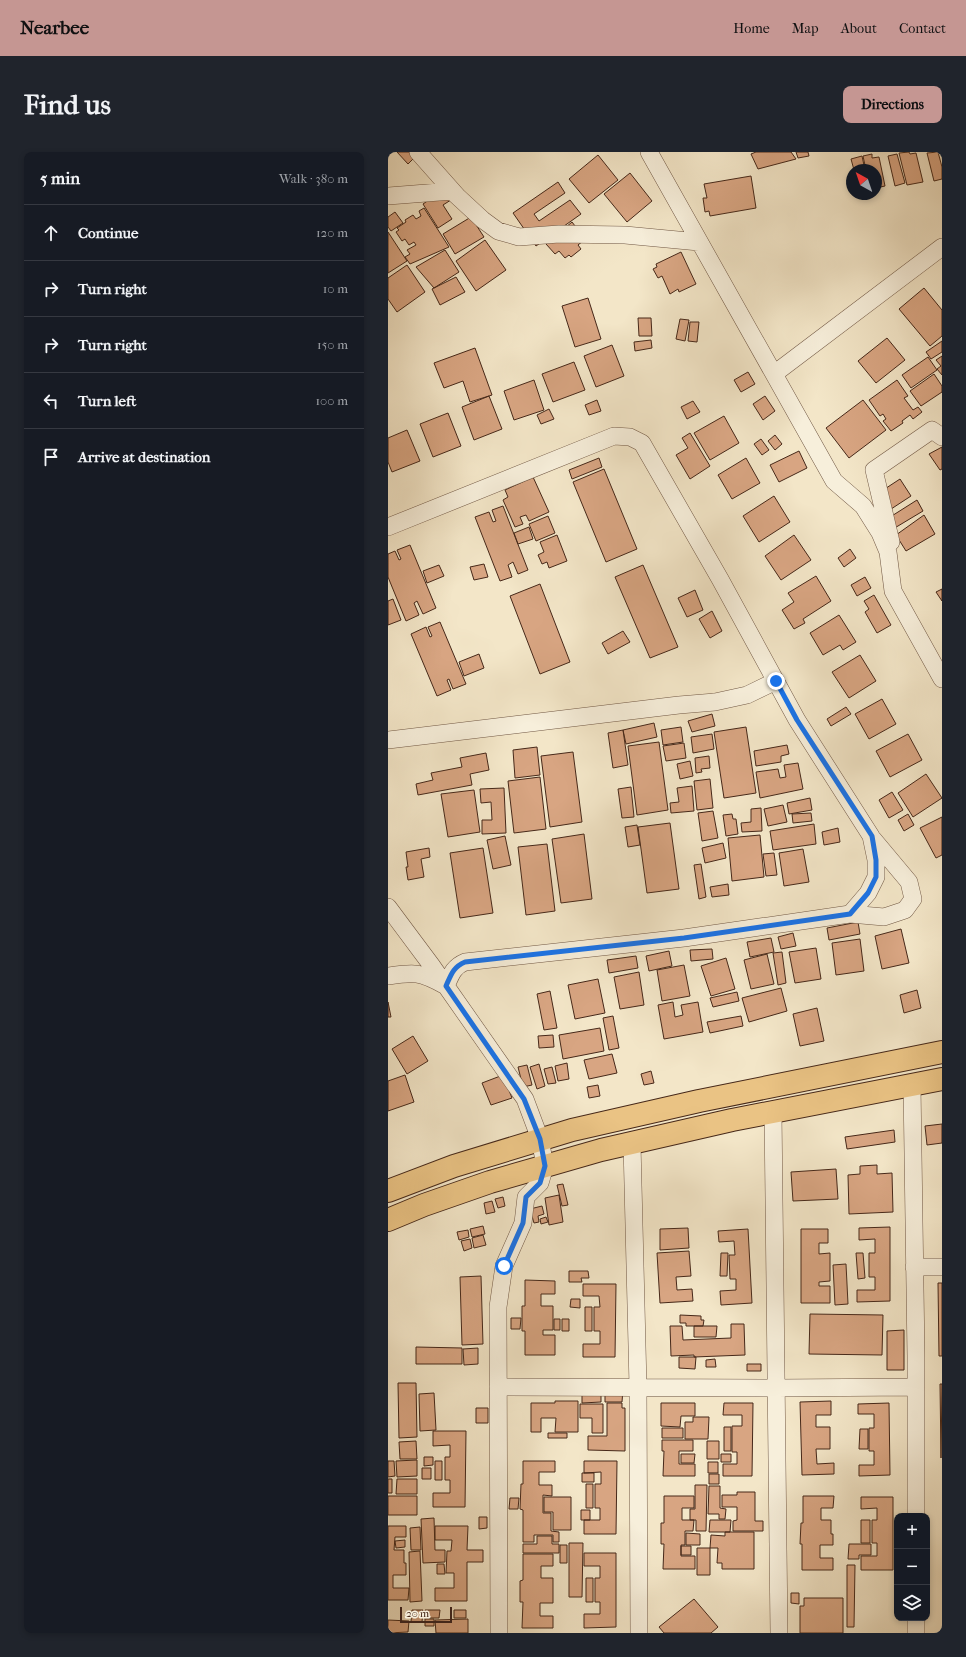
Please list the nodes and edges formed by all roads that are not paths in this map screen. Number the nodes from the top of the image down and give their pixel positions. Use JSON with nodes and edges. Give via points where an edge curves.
{"nodes":[{"id":1,"x":418,"y":152,"type":"edge"},
{"id":2,"x":649,"y":152,"type":"edge"},
{"id":3,"x":452,"y":191,"type":"junction"},
{"id":4,"x":388,"y":196,"type":"edge"},
{"id":5,"x":699,"y":242,"type":"junction"},
{"id":6,"x":942,"y":247,"type":"edge"},
{"id":7,"x":774,"y":374,"type":"junction"},
{"id":8,"x":942,"y":437,"type":"edge"},
{"id":9,"x":388,"y":527,"type":"edge"},
{"id":10,"x":893,"y":591,"type":"junction"},
{"id":11,"x":942,"y":679,"type":"edge"},
{"id":12,"x":776,"y":681,"type":"junction"},
{"id":13,"x":388,"y":740,"type":"edge"},
{"id":14,"x":872,"y":836,"type":"junction"},
{"id":15,"x":388,"y":907,"type":"edge"},
{"id":16,"x":850,"y":914,"type":"junction"},
{"id":17,"x":388,"y":976,"type":"edge"},
{"id":18,"x":446,"y":986,"type":"junction"},
{"id":19,"x":942,"y":1052,"type":"edge"},
{"id":20,"x":942,"y":1079,"type":"edge"},
{"id":21,"x":912,"y":1084,"type":"junction"},
{"id":22,"x":773,"y":1112,"type":"junction"},
{"id":23,"x":540,"y":1139,"type":"junction"},
{"id":24,"x":632,"y":1144,"type":"junction"},
{"id":25,"x":545,"y":1166,"type":"junction"},
{"id":26,"x":388,"y":1191,"type":"edge"},
{"id":27,"x":388,"y":1220,"type":"edge"},
{"id":28,"x":914,"y":1267,"type":"junction"},
{"id":29,"x":942,"y":1267,"type":"edge"},
{"id":30,"x":638,"y":1386,"type":"junction"},
{"id":31,"x":498,"y":1387,"type":"junction"},
{"id":32,"x":916,"y":1387,"type":"junction"},
{"id":33,"x":776,"y":1388,"type":"junction"},
{"id":34,"x":916,"y":1513,"type":"edge"},
{"id":35,"x":916,"y":1621,"type":"edge"},
{"id":36,"x":499,"y":1633,"type":"edge"},
{"id":37,"x":639,"y":1633,"type":"edge"},
{"id":38,"x":779,"y":1633,"type":"edge"},
{"id":39,"x":916,"y":1633,"type":"edge"}],
"edges":[{"from":1,"to":3,"type":"street"},
{"from":2,"to":5,"type":"street"},
{"from":3,"to":4,"type":"street"},
{"from":3,"to":5,"type":"street","via":[[482,220],[498,231],[519,238],[559,234],[625,235]]},
{"from":5,"to":7,"type":"street"},
{"from":6,"to":7,"type":"street"},
{"from":7,"to":10,"type":"street","via":[[834,481],[863,506],[880,533],[888,552]]},
{"from":8,"to":10,"type":"street","via":[[932,430],[874,470],[896,561]]},
{"from":9,"to":12,"type":"street","via":[[614,436],[630,437],[642,443]]},
{"from":10,"to":11,"type":"street"},
{"from":12,"to":13,"type":"street","via":[[747,695],[715,702]]},
{"from":12,"to":14,"type":"street","via":[[797,720]]},
{"from":14,"to":16,"type":"street","via":[[876,877],[868,893]]},
{"from":14,"to":16,"type":"street","via":[[909,882],[913,899],[905,910],[884,917]]},
{"from":15,"to":18,"type":"street"},
{"from":16,"to":18,"type":"street","via":[[684,938],[465,962],[452,972]]},
{"from":17,"to":18,"type":"street","via":[[410,972]]},
{"from":18,"to":23,"type":"street","via":[[524,1099]]},
{"from":19,"to":23,"type":"highway","via":[[625,1117]]},
{"from":20,"to":21,"type":"highway"},
{"from":21,"to":22,"type":"highway"},
{"from":21,"to":28,"type":"street"},
{"from":22,"to":24,"type":"highway"},
{"from":22,"to":33,"type":"street"},
{"from":23,"to":25,"type":"street"},
{"from":23,"to":26,"type":"highway","via":[[454,1166]]},
{"from":24,"to":25,"type":"highway"},
{"from":24,"to":30,"type":"street"},
{"from":25,"to":27,"type":"highway","via":[[482,1185]]},
{"from":25,"to":31,"type":"street","via":[[540,1183],[526,1197],[523,1223],[504,1266],[498,1306]]},
{"from":28,"to":29,"type":"street"},
{"from":28,"to":32,"type":"street"},
{"from":30,"to":31,"type":"street"},
{"from":30,"to":33,"type":"street"},
{"from":30,"to":37,"type":"street"},
{"from":31,"to":36,"type":"street"},
{"from":32,"to":33,"type":"street"},
{"from":32,"to":34,"type":"street"},
{"from":33,"to":38,"type":"street"},
{"from":35,"to":39,"type":"street"}]}
